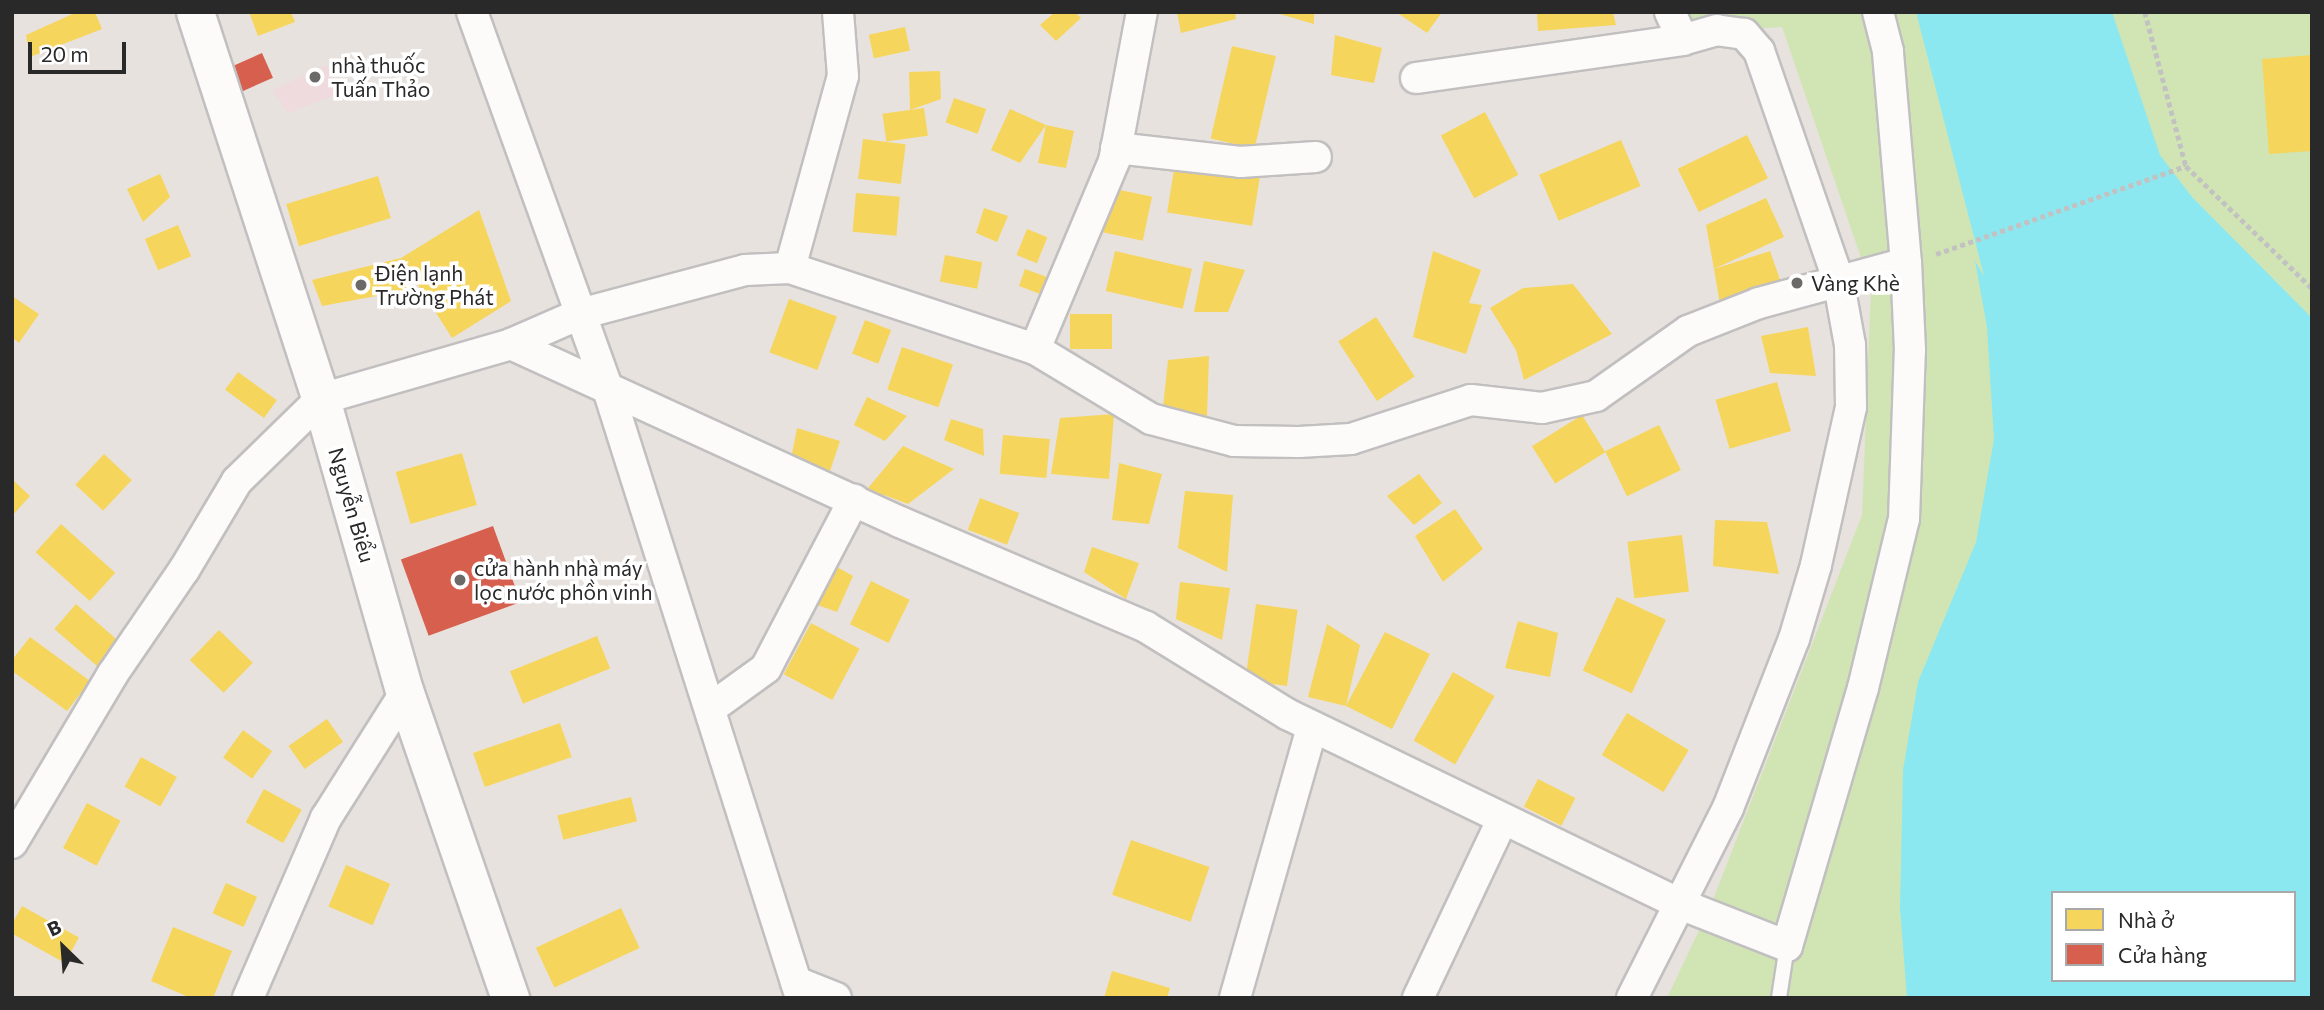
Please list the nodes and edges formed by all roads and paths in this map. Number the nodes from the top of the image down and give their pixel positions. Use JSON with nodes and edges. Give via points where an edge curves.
{"nodes":[{"id":1,"x":195,"y":12,"type":"edge"},
{"id":2,"x":472,"y":12,"type":"edge"},
{"id":3,"x":838,"y":12,"type":"edge"},
{"id":4,"x":1142,"y":12,"type":"edge"},
{"id":5,"x":1670,"y":12,"type":"edge"},
{"id":6,"x":1878,"y":12,"type":"edge"},
{"id":7,"x":2145,"y":12,"type":"edge"},
{"id":8,"x":1683,"y":40,"type":"junction"},
{"id":9,"x":1416,"y":78,"type":"dead end"},
{"id":10,"x":1116,"y":148,"type":"junction"},
{"id":11,"x":1316,"y":157,"type":"dead end"},
{"id":12,"x":2186,"y":166,"type":"junction"},
{"id":13,"x":1954,"y":248,"type":"dead end"},
{"id":14,"x":1906,"y":263,"type":"junction"},
{"id":15,"x":790,"y":268,"type":"junction"},
{"id":16,"x":1838,"y":279,"type":"junction"},
{"id":17,"x":2312,"y":288,"type":"edge"},
{"id":18,"x":580,"y":314,"type":"junction"},
{"id":19,"x":511,"y":344,"type":"junction"},
{"id":20,"x":1035,"y":349,"type":"junction"},
{"id":21,"x":607,"y":386,"type":"junction"},
{"id":22,"x":321,"y":398,"type":"junction"},
{"id":23,"x":854,"y":500,"type":"junction"},
{"id":24,"x":405,"y":693,"type":"junction"},
{"id":25,"x":711,"y":708,"type":"junction"},
{"id":26,"x":1312,"y":727,"type":"junction"},
{"id":27,"x":1502,"y":820,"type":"junction"},
{"id":28,"x":12,"y":843,"type":"edge"},
{"id":29,"x":1680,"y":904,"type":"junction"},
{"id":30,"x":1787,"y":946,"type":"junction"},
{"id":31,"x":798,"y":990,"type":"edge"},
{"id":32,"x":247,"y":998,"type":"edge"},
{"id":33,"x":510,"y":998,"type":"edge"},
{"id":34,"x":836,"y":998,"type":"edge"},
{"id":35,"x":1235,"y":998,"type":"edge"},
{"id":36,"x":1418,"y":998,"type":"edge"},
{"id":37,"x":1632,"y":998,"type":"edge"},
{"id":38,"x":1779,"y":998,"type":"edge"}],
"edges":[{"from":1,"to":22,"type":"street","name":"Nguyễn Biểu"},
{"from":2,"to":18,"type":"street"},
{"from":3,"to":15,"type":"street","via":[[843,76]]},
{"from":4,"to":10,"type":"street"},
{"from":5,"to":8,"type":"street"},
{"from":6,"to":14,"type":"street","via":[[1888,51]]},
{"from":7,"to":12,"type":"path"},
{"from":8,"to":9,"type":"street"},
{"from":8,"to":16,"type":"street","via":[[1717,30],[1744,34],[1759,51]]},
{"from":10,"to":11,"type":"street","via":[[1240,162]]},
{"from":10,"to":20,"type":"street"},
{"from":12,"to":13,"type":"path"},
{"from":12,"to":17,"type":"path"},
{"from":14,"to":16,"type":"street"},
{"from":14,"to":30,"type":"street","via":[[1910,350],[1904,519],[1863,688]]},
{"from":15,"to":18,"type":"street","via":[[745,270]]},
{"from":15,"to":20,"type":"street"},
{"from":16,"to":20,"type":"street","via":[[1688,331],[1596,396],[1542,408],[1472,401],[1350,439],[1234,441],[1152,419]]},
{"from":16,"to":29,"type":"street","via":[[1850,345],[1851,407],[1816,565],[1794,639],[1728,808]]},
{"from":18,"to":19,"type":"street"},
{"from":18,"to":21,"type":"street"},
{"from":19,"to":21,"type":"street"},
{"from":19,"to":22,"type":"street"},
{"from":21,"to":23,"type":"street"},
{"from":21,"to":25,"type":"street"},
{"from":22,"to":24,"type":"street","name":"Nguyễn Biểu"},
{"from":22,"to":28,"type":"street","via":[[237,481],[184,570],[112,675]]},
{"from":23,"to":25,"type":"street","via":[[766,668]]},
{"from":23,"to":26,"type":"street","via":[[1146,626]]},
{"from":24,"to":32,"type":"street","via":[[326,818]]},
{"from":24,"to":33,"type":"street","name":"Nguyễn Biểu"},
{"from":25,"to":31,"type":"street"},
{"from":26,"to":27,"type":"street"},
{"from":26,"to":35,"type":"street"},
{"from":27,"to":29,"type":"street"},
{"from":27,"to":36,"type":"street"},
{"from":29,"to":30,"type":"street"},
{"from":29,"to":37,"type":"street"},
{"from":30,"to":38,"type":"lane"},
{"from":31,"to":34,"type":"street"}]}
